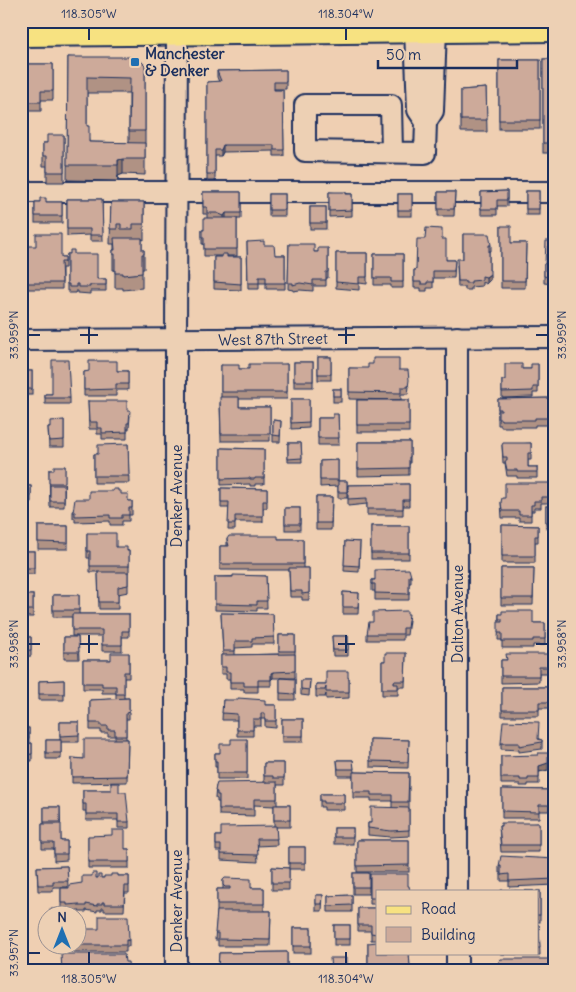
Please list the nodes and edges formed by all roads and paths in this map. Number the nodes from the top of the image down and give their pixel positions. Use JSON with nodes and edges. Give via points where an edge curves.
{"nodes":[{"id":1,"x":177,"y":26,"type":"edge"},
{"id":2,"x":311,"y":26,"type":"edge"},
{"id":3,"x":555,"y":28,"type":"edge"},
{"id":4,"x":425,"y":29,"type":"junction"},
{"id":5,"x":21,"y":33,"type":"edge"},
{"id":6,"x":392,"y":152,"type":"junction"},
{"id":7,"x":176,"y":191,"type":"junction"},
{"id":8,"x":21,"y":192,"type":"edge"},
{"id":9,"x":555,"y":192,"type":"edge"},
{"id":10,"x":457,"y":337,"type":"junction"},
{"id":11,"x":555,"y":337,"type":"edge"},
{"id":12,"x":21,"y":340,"type":"edge"},
{"id":13,"x":176,"y":340,"type":"junction"},
{"id":14,"x":457,"y":890,"type":"edge"},
{"id":15,"x":457,"y":954,"type":"edge"},
{"id":16,"x":176,"y":971,"type":"edge"},
{"id":17,"x":457,"y":971,"type":"edge"}],
"edges":[{"from":1,"to":2,"type":"main road"},
{"from":1,"to":5,"type":"main road"},
{"from":1,"to":7,"type":"street","name":"Denker Avenue"},
{"from":2,"to":4,"type":"main road"},
{"from":3,"to":4,"type":"main road"},
{"from":4,"to":6,"type":"street","via":[[433,111],[426,122],[425,153]]},
{"from":6,"to":6,"type":"street","via":[[305,151],[305,105],[391,105]]},
{"from":7,"to":8,"type":"street"},
{"from":7,"to":9,"type":"street"},
{"from":7,"to":13,"type":"street","name":"Denker Avenue"},
{"from":10,"to":11,"type":"street","name":"West 87th Street"},
{"from":10,"to":13,"type":"street","name":"West 87th Street"},
{"from":10,"to":14,"type":"street","name":"Dalton Avenue"},
{"from":12,"to":13,"type":"street","name":"West 87th Street"},
{"from":13,"to":16,"type":"street","name":"Denker Avenue"},
{"from":15,"to":17,"type":"street"}]}
